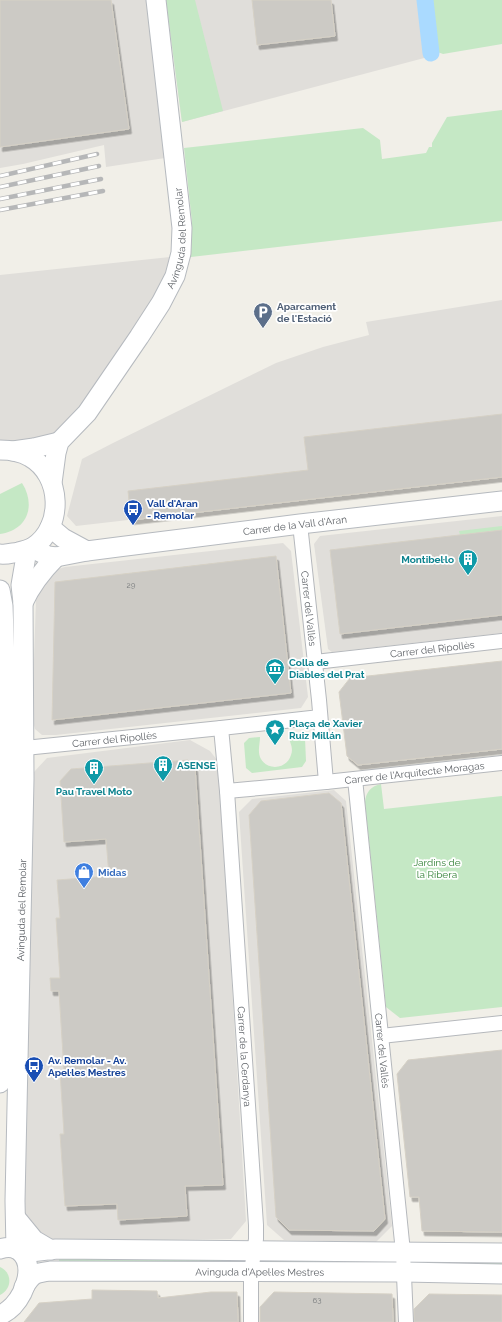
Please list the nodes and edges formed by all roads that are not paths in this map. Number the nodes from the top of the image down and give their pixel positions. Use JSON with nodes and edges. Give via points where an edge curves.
{"nodes":[{"id":1,"x":156,"y":0,"type":"edge"},
{"id":2,"x":59,"y":442,"type":"junction"},
{"id":3,"x":7,"y":450,"type":"edge"},
{"id":4,"x":52,"y":483,"type":"junction"},
{"id":5,"x":502,"y":501,"type":"edge"},
{"id":6,"x":300,"y":524,"type":"junction"},
{"id":7,"x":50,"y":527,"type":"junction"},
{"id":8,"x":30,"y":549,"type":"junction"},
{"id":9,"x":88,"y":551,"type":"junction"},
{"id":10,"x":0,"y":554,"type":"edge"},
{"id":11,"x":56,"y":557,"type":"junction"},
{"id":12,"x":0,"y":590,"type":"edge"},
{"id":13,"x":23,"y":603,"type":"junction"},
{"id":14,"x":502,"y":641,"type":"edge"},
{"id":15,"x":315,"y":662,"type":"junction"},
{"id":16,"x":320,"y":717,"type":"junction"},
{"id":17,"x":221,"y":728,"type":"junction"},
{"id":18,"x":16,"y":749,"type":"junction"},
{"id":19,"x":502,"y":763,"type":"edge"},
{"id":20,"x":355,"y":779,"type":"junction"},
{"id":21,"x":326,"y":782,"type":"junction"},
{"id":22,"x":227,"y":791,"type":"junction"},
{"id":23,"x":502,"y":1023,"type":"edge"},
{"id":24,"x":381,"y":1036,"type":"junction"},
{"id":25,"x":0,"y":1083,"type":"edge"},
{"id":26,"x":16,"y":1218,"type":"junction"},
{"id":27,"x":13,"y":1250,"type":"edge"},
{"id":28,"x":51,"y":1250,"type":"junction"},
{"id":29,"x":254,"y":1251,"type":"junction"},
{"id":30,"x":404,"y":1252,"type":"junction"},
{"id":31,"x":502,"y":1253,"type":"edge"},
{"id":32,"x":251,"y":1272,"type":"junction"},
{"id":33,"x":404,"y":1272,"type":"junction"},
{"id":34,"x":502,"y":1274,"type":"edge"},
{"id":35,"x":24,"y":1287,"type":"junction"},
{"id":36,"x":2,"y":1316,"type":"edge"},
{"id":37,"x":251,"y":1322,"type":"edge"},
{"id":38,"x":406,"y":1322,"type":"edge"}],
"edges":[{"from":1,"to":2,"type":"street","name":"Avinguda del Remolar","via":[[182,228],[180,258],[175,276],[161,303],[139,337],[87,413]]},
{"from":2,"to":3,"type":"street","via":[[34,448]]},
{"from":2,"to":4,"type":"street"},
{"from":3,"to":4,"type":"street","via":[[30,457],[43,468]]},
{"from":4,"to":7,"type":"street","via":[[55,516]]},
{"from":5,"to":6,"type":"street","name":"Carrer de la Vall d'Aran"},
{"from":6,"to":9,"type":"street","name":"Carrer de la Vall d'Aran"},
{"from":6,"to":15,"type":"street","name":"Carrer del Vallès"},
{"from":7,"to":8,"type":"street","via":[[42,539]]},
{"from":7,"to":9,"type":"street","via":[[63,538]]},
{"from":8,"to":10,"type":"street"},
{"from":8,"to":11,"type":"street","name":"Carrer de la Vall d'Aran"},
{"from":8,"to":13,"type":"street","name":"Avinguda del Remolar","via":[[21,585]]},
{"from":9,"to":11,"type":"street","name":"Carrer de la Vall d'Aran"},
{"from":11,"to":13,"type":"street","name":"Avinguda del Remolar","via":[[43,570]]},
{"from":12,"to":18,"type":"street","name":"Avinguda del Remolar"},
{"from":13,"to":18,"type":"street","name":"Avinguda del Remolar"},
{"from":14,"to":15,"type":"street","name":"Carrer del Ripollès"},
{"from":15,"to":16,"type":"street","name":"Carrer del Vallès"},
{"from":16,"to":17,"type":"street"},
{"from":16,"to":21,"type":"street"},
{"from":17,"to":18,"type":"street","name":"Carrer del Ripollès"},
{"from":17,"to":22,"type":"street"},
{"from":18,"to":25,"type":"street","name":"Avinguda del Remolar"},
{"from":18,"to":26,"type":"street","name":"Avinguda del Remolar"},
{"from":19,"to":20,"type":"street","name":"Carrer de l'Arquitecte Moragas"},
{"from":20,"to":21,"type":"street","name":"Carrer de l'Arquitecte Moragas"},
{"from":20,"to":24,"type":"street","name":"Carrer del Vallès"},
{"from":21,"to":22,"type":"street"},
{"from":22,"to":29,"type":"street","name":"Carrer de la Cerdanya","via":[[256,1225]]},
{"from":23,"to":24,"type":"street"},
{"from":24,"to":30,"type":"street","name":"Carrer del Vallès"},
{"from":26,"to":27,"type":"street","name":"Avinguda del Remolar"},
{"from":26,"to":28,"type":"street","via":[[34,1240]]},
{"from":27,"to":28,"type":"street","name":"Avinguda d'Apel·les Mestres"},
{"from":27,"to":35,"type":"street","name":"Avinguda del Remolar","via":[[27,1260]]},
{"from":28,"to":29,"type":"street","name":"Avinguda d'Apel·les Mestres"},
{"from":29,"to":30,"type":"street","name":"Avinguda d'Apel·les Mestres"},
{"from":29,"to":32,"type":"street","name":"Carrer de la Cerdanya"},
{"from":30,"to":31,"type":"street","name":"Avinguda d'Apel·les Mestres"},
{"from":30,"to":33,"type":"street","name":"Carrer del Vallès"},
{"from":32,"to":33,"type":"street","name":"Avinguda d'Apel·les Mestres"},
{"from":32,"to":35,"type":"street","name":"Avinguda d'Apel·les Mestres","via":[[51,1271],[37,1272]]},
{"from":32,"to":37,"type":"street","name":"Carrer de la Cerdanya"},
{"from":33,"to":34,"type":"street","name":"Avinguda d'Apel·les Mestres"},
{"from":33,"to":38,"type":"street","name":"Carrer del Vallès"},
{"from":35,"to":36,"type":"street","name":"Avinguda del Remolar","via":[[19,1298]]}]}
